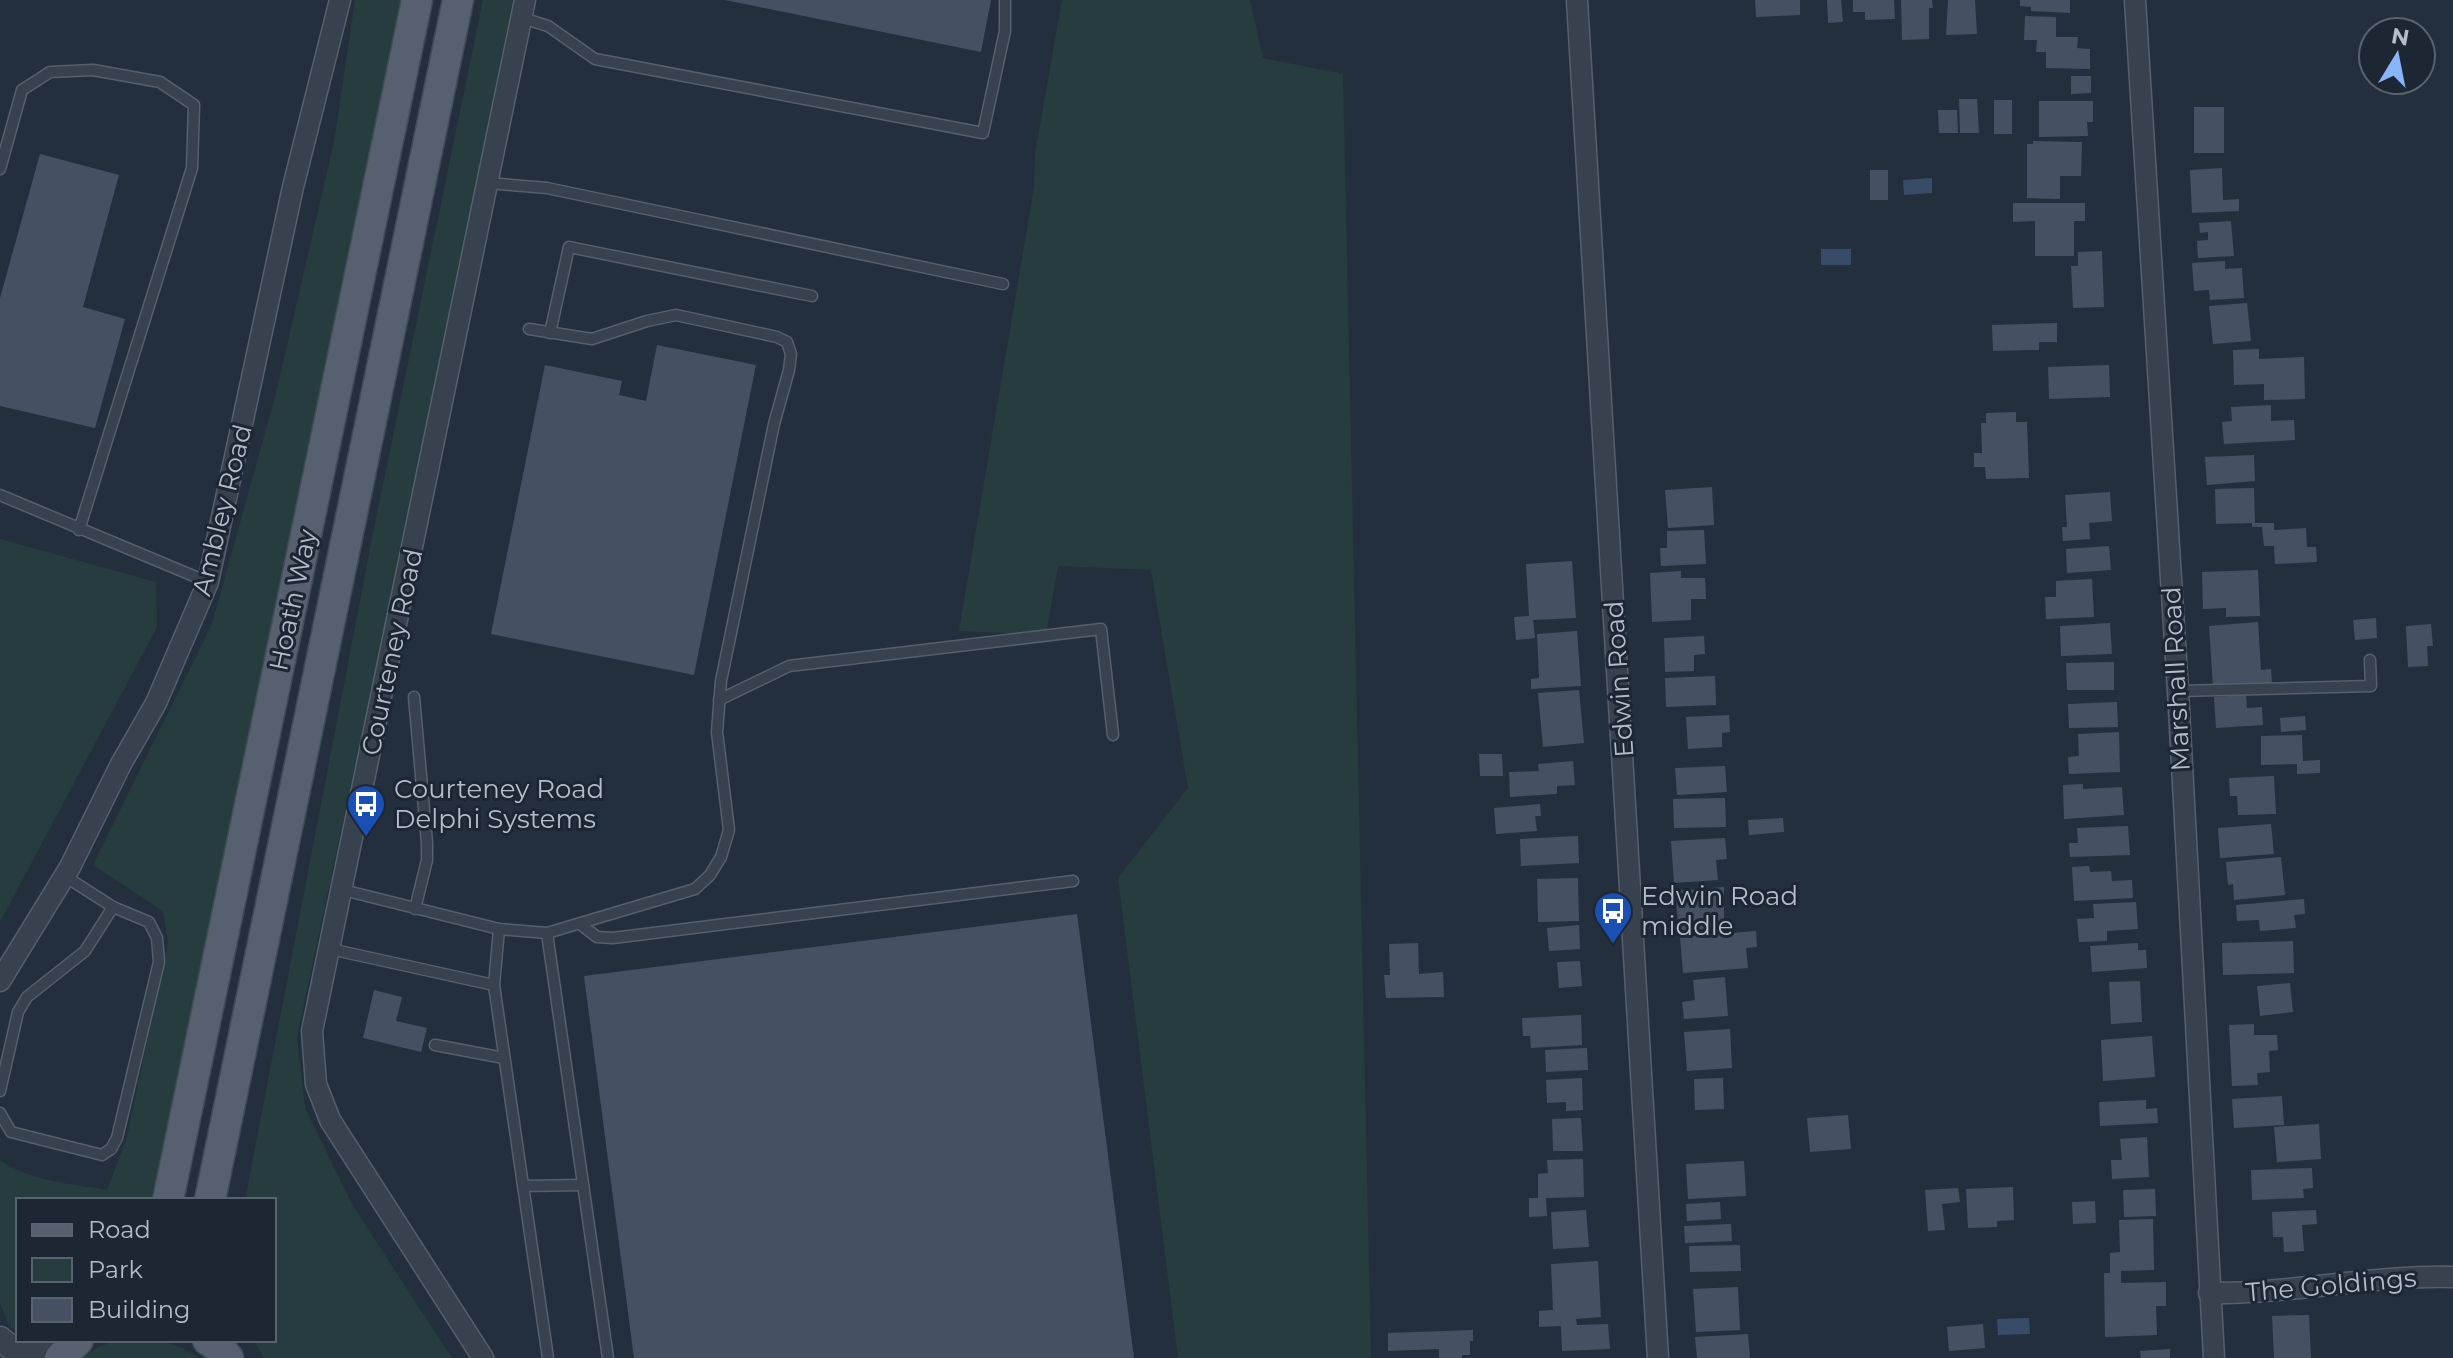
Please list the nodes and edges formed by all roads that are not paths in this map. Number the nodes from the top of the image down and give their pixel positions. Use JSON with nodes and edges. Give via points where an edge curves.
{"nodes":[{"id":1,"x":340,"y":0,"type":"edge"},
{"id":2,"x":417,"y":0,"type":"edge"},
{"id":3,"x":458,"y":0,"type":"edge"},
{"id":4,"x":1005,"y":0,"type":"edge"},
{"id":5,"x":1577,"y":0,"type":"edge"},
{"id":6,"x":2135,"y":0,"type":"edge"},
{"id":7,"x":524,"y":9,"type":"edge"},
{"id":8,"x":0,"y":169,"type":"edge"},
{"id":9,"x":488,"y":183,"type":"junction"},
{"id":10,"x":1003,"y":284,"type":"dead end"},
{"id":11,"x":812,"y":296,"type":"dead end"},
{"id":12,"x":529,"y":329,"type":"dead end"},
{"id":13,"x":550,"y":333,"type":"junction"},
{"id":14,"x":0,"y":495,"type":"edge"},
{"id":15,"x":79,"y":530,"type":"junction"},
{"id":16,"x":208,"y":582,"type":"junction"},
{"id":17,"x":2370,"y":660,"type":"dead end"},
{"id":18,"x":2178,"y":691,"type":"junction"},
{"id":19,"x":414,"y":697,"type":"dead end"},
{"id":20,"x":719,"y":700,"type":"junction"},
{"id":21,"x":1113,"y":735,"type":"dead end"},
{"id":22,"x":63,"y":875,"type":"junction"},
{"id":23,"x":1073,"y":881,"type":"dead end"},
{"id":24,"x":343,"y":890,"type":"junction"},
{"id":25,"x":113,"y":907,"type":"junction"},
{"id":26,"x":415,"y":909,"type":"junction"},
{"id":27,"x":580,"y":924,"type":"junction"},
{"id":28,"x":499,"y":929,"type":"junction"},
{"id":29,"x":547,"y":933,"type":"junction"},
{"id":30,"x":330,"y":949,"type":"junction"},
{"id":31,"x":0,"y":981,"type":"edge"},
{"id":32,"x":494,"y":985,"type":"junction"},
{"id":33,"x":435,"y":1045,"type":"dead end"},
{"id":34,"x":504,"y":1058,"type":"junction"},
{"id":35,"x":0,"y":1091,"type":"edge"},
{"id":36,"x":0,"y":1113,"type":"edge"},
{"id":37,"x":583,"y":1185,"type":"junction"},
{"id":38,"x":523,"y":1186,"type":"junction"},
{"id":39,"x":168,"y":1198,"type":"edge"},
{"id":40,"x":210,"y":1198,"type":"edge"},
{"id":41,"x":2453,"y":1277,"type":"edge"},
{"id":42,"x":2209,"y":1293,"type":"junction"},
{"id":43,"x":0,"y":1339,"type":"edge"},
{"id":44,"x":67,"y":1350,"type":"edge"},
{"id":45,"x":483,"y":1358,"type":"edge"},
{"id":46,"x":548,"y":1358,"type":"edge"},
{"id":47,"x":608,"y":1358,"type":"edge"},
{"id":48,"x":1658,"y":1358,"type":"edge"},
{"id":49,"x":2214,"y":1358,"type":"edge"}],
"edges":[{"from":1,"to":16,"type":"street","name":"Ambley Road","via":[[293,187]]},
{"from":2,"to":39,"type":"main road","name":"Hoath Way"},
{"from":3,"to":40,"type":"main road","name":"Hoath Way"},
{"from":4,"to":7,"type":"lane","via":[[1005,31],[983,133],[595,59]]},
{"from":5,"to":48,"type":"street","name":"Edwin Road"},
{"from":6,"to":18,"type":"street","name":"Marshall Road"},
{"from":7,"to":9,"type":"street","name":"Courteney Road"},
{"from":8,"to":15,"type":"lane","via":[[22,90],[50,72],[93,70],[160,82],[194,105],[192,168]]},
{"from":9,"to":10,"type":"lane","via":[[547,188]]},
{"from":9,"to":24,"type":"street","name":"Courteney Road"},
{"from":11,"to":13,"type":"lane","via":[[569,247]]},
{"from":12,"to":13,"type":"lane"},
{"from":13,"to":20,"type":"lane","via":[[592,339],[676,315],[787,342],[789,370]]},
{"from":14,"to":15,"type":"lane"},
{"from":15,"to":16,"type":"lane"},
{"from":16,"to":22,"type":"street","name":"Ambley Road","via":[[156,703]]},
{"from":17,"to":18,"type":"lane","via":[[2371,686]]},
{"from":18,"to":42,"type":"street","name":"Marshall Road"},
{"from":19,"to":26,"type":"lane","via":[[427,843]]},
{"from":20,"to":21,"type":"lane","via":[[789,666],[1101,629]]},
{"from":20,"to":27,"type":"lane","via":[[717,732],[729,830],[710,875],[695,889]]},
{"from":22,"to":25,"type":"lane"},
{"from":22,"to":31,"type":"street","name":"Ambley Road"},
{"from":23,"to":27,"type":"lane","via":[[613,938],[597,937]]},
{"from":24,"to":26,"type":"lane"},
{"from":24,"to":30,"type":"street","name":"Courteney Road"},
{"from":25,"to":35,"type":"lane","via":[[85,951],[27,997],[18,1012]]},
{"from":25,"to":36,"type":"lane","via":[[149,922],[159,962],[111,1149],[102,1155],[11,1132]]},
{"from":26,"to":28,"type":"lane"},
{"from":27,"to":29,"type":"lane"},
{"from":28,"to":29,"type":"lane"},
{"from":28,"to":32,"type":"lane"},
{"from":29,"to":37,"type":"lane"},
{"from":30,"to":32,"type":"lane"},
{"from":30,"to":45,"type":"street","name":"Courteney Road","via":[[312,1031],[320,1096],[341,1140]]},
{"from":32,"to":34,"type":"lane"},
{"from":33,"to":34,"type":"lane"},
{"from":34,"to":38,"type":"lane"},
{"from":37,"to":38,"type":"lane"},
{"from":37,"to":47,"type":"lane"},
{"from":38,"to":46,"type":"lane"},
{"from":41,"to":42,"type":"street","name":"The Goldings"},
{"from":42,"to":49,"type":"street","name":"Marshall Road"},
{"from":43,"to":44,"type":"street","via":[[37,1354]]}]}
